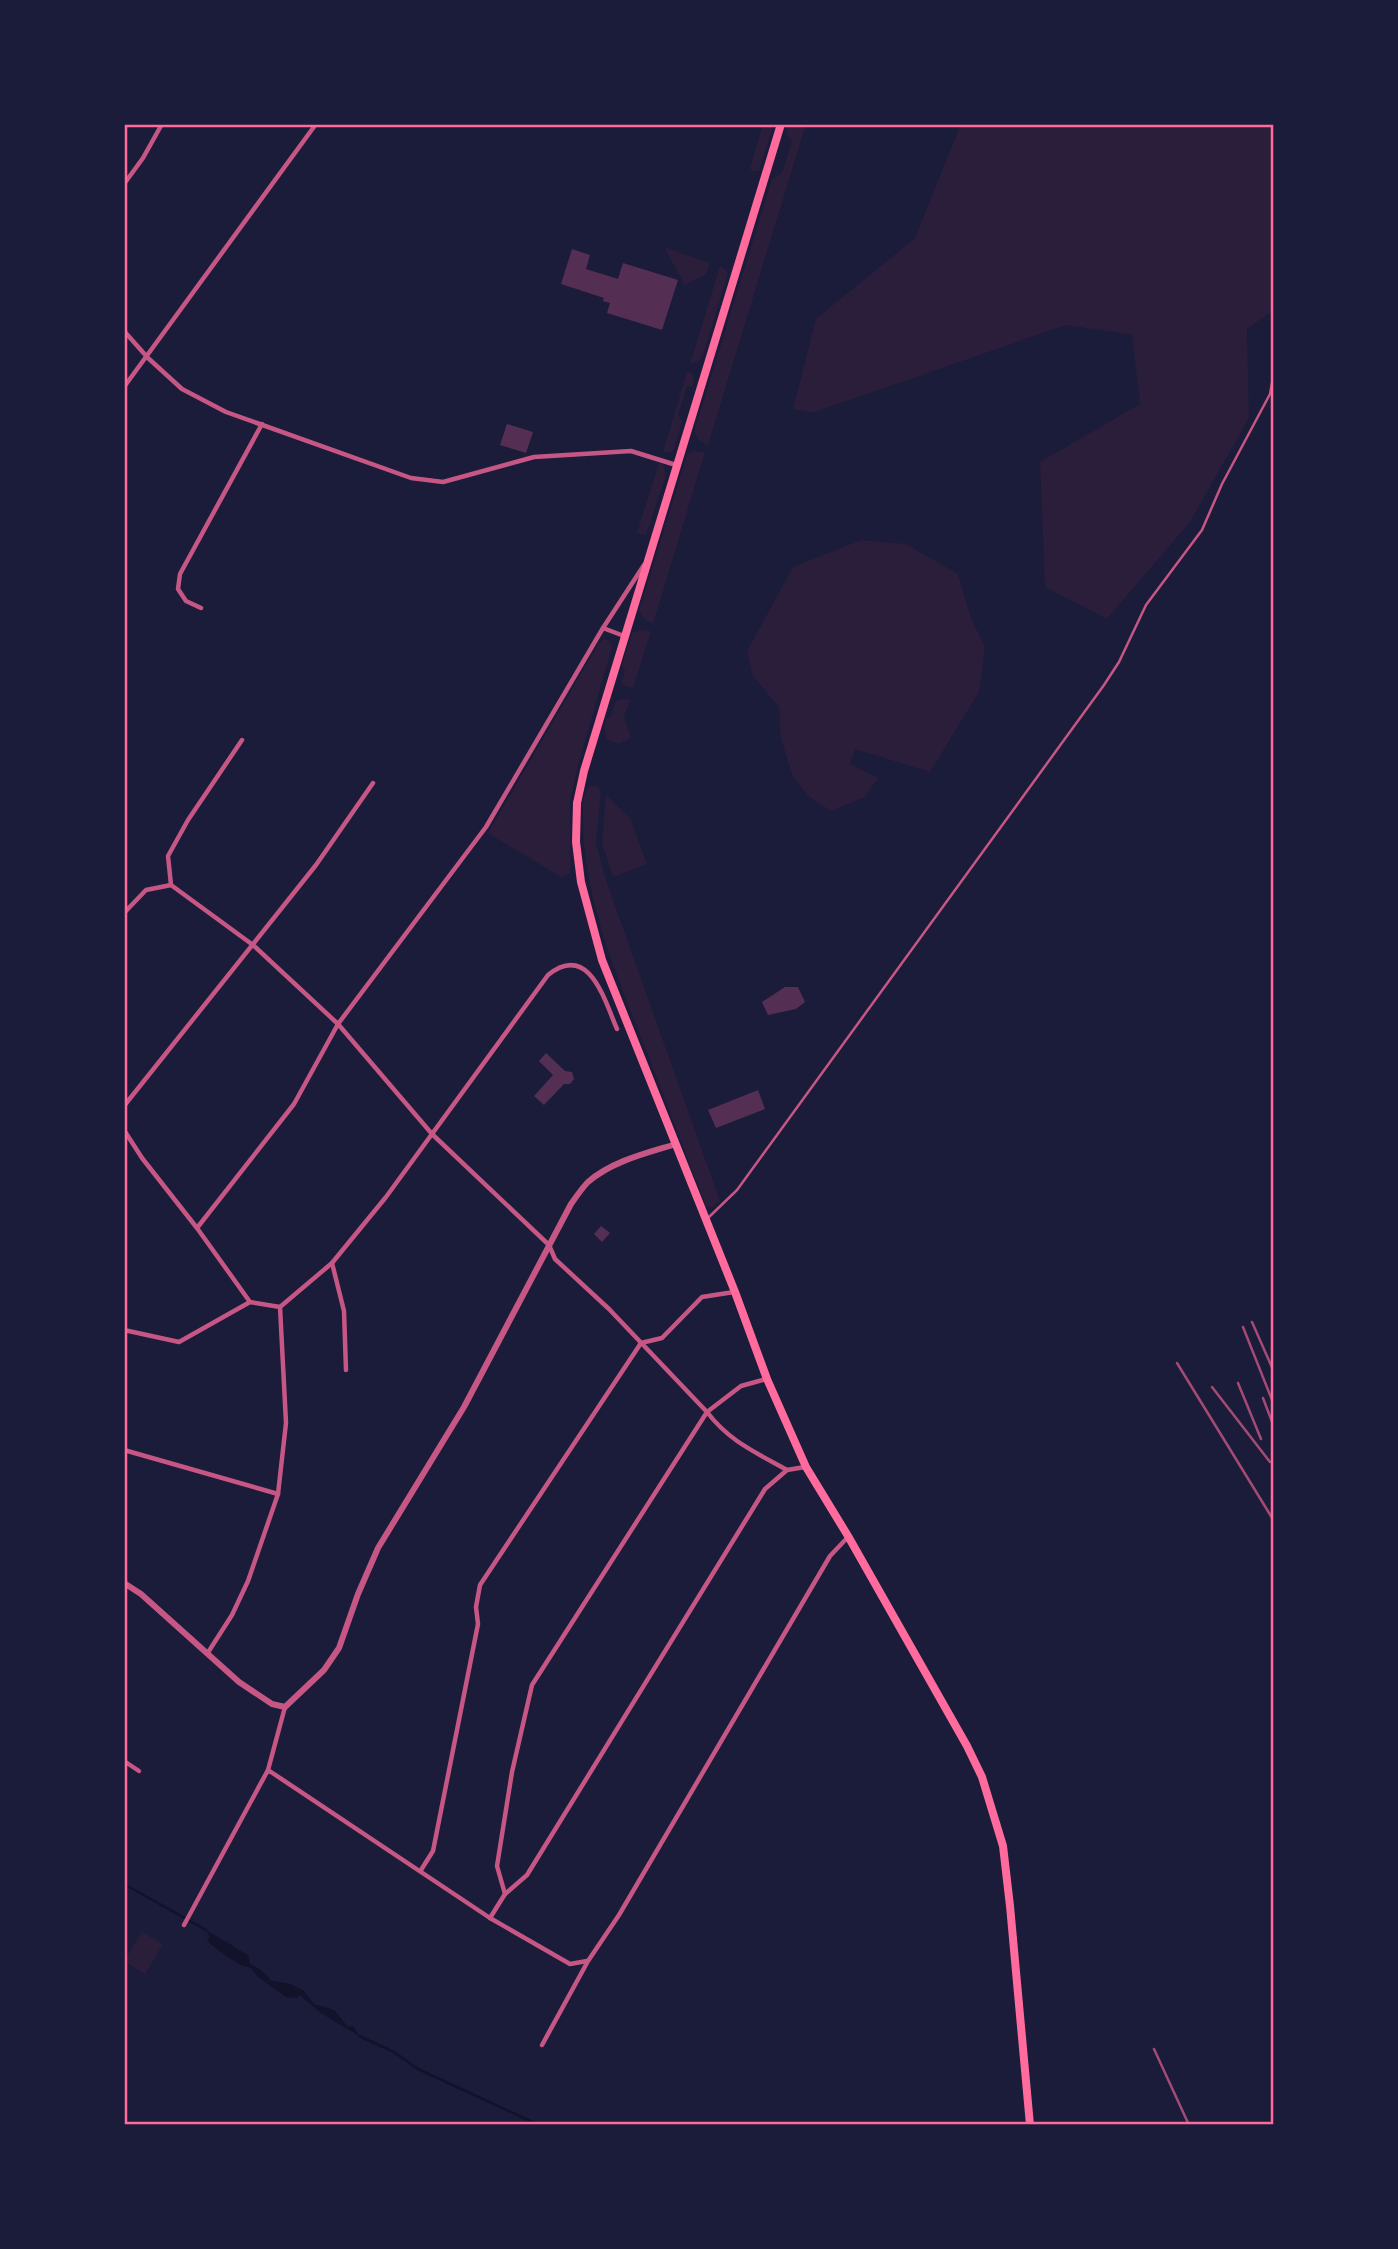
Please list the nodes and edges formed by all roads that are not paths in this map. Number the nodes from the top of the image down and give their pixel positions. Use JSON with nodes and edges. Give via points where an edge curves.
{"nodes":[{"id":1,"x":162,"y":124,"type":"edge"},
{"id":2,"x":316,"y":124,"type":"edge"},
{"id":3,"x":781,"y":124,"type":"edge"},
{"id":4,"x":124,"y":184,"type":"edge"},
{"id":5,"x":124,"y":331,"type":"edge"},
{"id":6,"x":148,"y":358,"type":"junction"},
{"id":7,"x":1274,"y":372,"type":"edge"},
{"id":8,"x":124,"y":387,"type":"edge"},
{"id":9,"x":262,"y":424,"type":"junction"},
{"id":10,"x":676,"y":465,"type":"junction"},
{"id":11,"x":647,"y":559,"type":"junction"},
{"id":12,"x":201,"y":608,"type":"dead end"},
{"id":13,"x":603,"y":628,"type":"junction"},
{"id":14,"x":624,"y":636,"type":"junction"},
{"id":15,"x":242,"y":740,"type":"dead end"},
{"id":16,"x":373,"y":783,"type":"dead end"},
{"id":17,"x":171,"y":886,"type":"junction"},
{"id":18,"x":124,"y":913,"type":"edge"},
{"id":19,"x":253,"y":946,"type":"junction"},
{"id":20,"x":338,"y":1024,"type":"junction"},
{"id":21,"x":617,"y":1029,"type":"dead end"},
{"id":22,"x":124,"y":1106,"type":"edge"},
{"id":23,"x":124,"y":1130,"type":"edge"},
{"id":24,"x":432,"y":1134,"type":"junction"},
{"id":25,"x":676,"y":1144,"type":"junction"},
{"id":26,"x":706,"y":1220,"type":"junction"},
{"id":27,"x":197,"y":1228,"type":"junction"},
{"id":28,"x":549,"y":1245,"type":"junction"},
{"id":29,"x":332,"y":1263,"type":"junction"},
{"id":30,"x":735,"y":1292,"type":"junction"},
{"id":31,"x":250,"y":1302,"type":"junction"},
{"id":32,"x":280,"y":1307,"type":"junction"},
{"id":33,"x":124,"y":1330,"type":"edge"},
{"id":34,"x":641,"y":1343,"type":"junction"},
{"id":35,"x":346,"y":1370,"type":"dead end"},
{"id":36,"x":767,"y":1379,"type":"junction"},
{"id":37,"x":707,"y":1412,"type":"junction"},
{"id":38,"x":124,"y":1450,"type":"edge"},
{"id":39,"x":806,"y":1466,"type":"junction"},
{"id":40,"x":787,"y":1469,"type":"junction"},
{"id":41,"x":278,"y":1494,"type":"junction"},
{"id":42,"x":848,"y":1536,"type":"junction"},
{"id":43,"x":124,"y":1583,"type":"edge"},
{"id":44,"x":207,"y":1654,"type":"junction"},
{"id":45,"x":285,"y":1707,"type":"junction"},
{"id":46,"x":124,"y":1761,"type":"edge"},
{"id":47,"x":268,"y":1770,"type":"junction"},
{"id":48,"x":139,"y":1771,"type":"dead end"},
{"id":49,"x":421,"y":1870,"type":"junction"},
{"id":50,"x":505,"y":1894,"type":"junction"},
{"id":51,"x":491,"y":1918,"type":"junction"},
{"id":52,"x":184,"y":1925,"type":"dead end"},
{"id":53,"x":587,"y":1961,"type":"junction"},
{"id":54,"x":542,"y":2045,"type":"dead end"},
{"id":55,"x":1030,"y":2125,"type":"edge"}],
"edges":[{"from":1,"to":4,"type":"street"},
{"from":2,"to":6,"type":"street"},
{"from":3,"to":10,"type":"main road"},
{"from":5,"to":6,"type":"street"},
{"from":6,"to":8,"type":"street"},
{"from":6,"to":9,"type":"street","via":[[182,389]]},
{"from":7,"to":26,"type":"lane","via":[[1270,394],[1202,530],[1146,605],[1104,685],[737,1190]]},
{"from":9,"to":10,"type":"street","via":[[411,478],[443,482],[534,457],[631,451]]},
{"from":9,"to":12,"type":"street","via":[[180,574],[178,589],[186,601]]},
{"from":10,"to":11,"type":"main road"},
{"from":11,"to":13,"type":"street"},
{"from":11,"to":14,"type":"main road"},
{"from":13,"to":14,"type":"street"},
{"from":13,"to":20,"type":"street","via":[[486,827]]},
{"from":14,"to":25,"type":"main road","via":[[583,771],[576,842],[581,882],[602,960]]},
{"from":15,"to":17,"type":"street","via":[[168,856]]},
{"from":16,"to":19,"type":"street"},
{"from":17,"to":18,"type":"street","via":[[146,890]]},
{"from":17,"to":19,"type":"street"},
{"from":19,"to":20,"type":"street"},
{"from":19,"to":22,"type":"street"},
{"from":20,"to":24,"type":"street"},
{"from":20,"to":27,"type":"street","via":[[294,1104]]},
{"from":21,"to":24,"type":"street","via":[[586,969],[573,964],[559,966]]},
{"from":23,"to":27,"type":"street"},
{"from":24,"to":28,"type":"street"},
{"from":24,"to":29,"type":"street"},
{"from":25,"to":26,"type":"main road"},
{"from":25,"to":28,"type":"street","via":[[602,1171],[570,1204]]},
{"from":26,"to":30,"type":"main road"},
{"from":27,"to":31,"type":"street"},
{"from":28,"to":34,"type":"street","via":[[555,1259]]},
{"from":28,"to":45,"type":"street","via":[[464,1407],[378,1548],[339,1648],[324,1670]]},
{"from":29,"to":32,"type":"street"},
{"from":29,"to":35,"type":"street","via":[[344,1311]]},
{"from":30,"to":34,"type":"street","via":[[702,1297],[662,1338]]},
{"from":30,"to":36,"type":"main road"},
{"from":31,"to":32,"type":"street"},
{"from":31,"to":33,"type":"street","via":[[178,1342]]},
{"from":32,"to":41,"type":"street","via":[[286,1423]]},
{"from":34,"to":37,"type":"street"},
{"from":34,"to":49,"type":"street","via":[[480,1585],[478,1623],[433,1851]]},
{"from":36,"to":37,"type":"street","via":[[741,1386]]},
{"from":36,"to":39,"type":"main road"},
{"from":37,"to":40,"type":"street","via":[[736,1442]]},
{"from":37,"to":50,"type":"street","via":[[532,1685],[497,1866]]},
{"from":38,"to":41,"type":"street"},
{"from":39,"to":40,"type":"street"},
{"from":39,"to":42,"type":"main road"},
{"from":40,"to":50,"type":"street","via":[[765,1489],[527,1874]]},
{"from":41,"to":44,"type":"street","via":[[248,1581]]},
{"from":42,"to":53,"type":"street","via":[[830,1556],[619,1915]]},
{"from":42,"to":55,"type":"main road","via":[[967,1745],[996,1819],[1007,1873]]},
{"from":43,"to":44,"type":"street"},
{"from":44,"to":45,"type":"street","via":[[261,1698]]},
{"from":45,"to":47,"type":"street"},
{"from":46,"to":48,"type":"street"},
{"from":47,"to":49,"type":"street"},
{"from":47,"to":52,"type":"street"},
{"from":49,"to":51,"type":"street"},
{"from":50,"to":51,"type":"street"},
{"from":51,"to":53,"type":"street","via":[[570,1964]]},
{"from":53,"to":54,"type":"street"}]}
